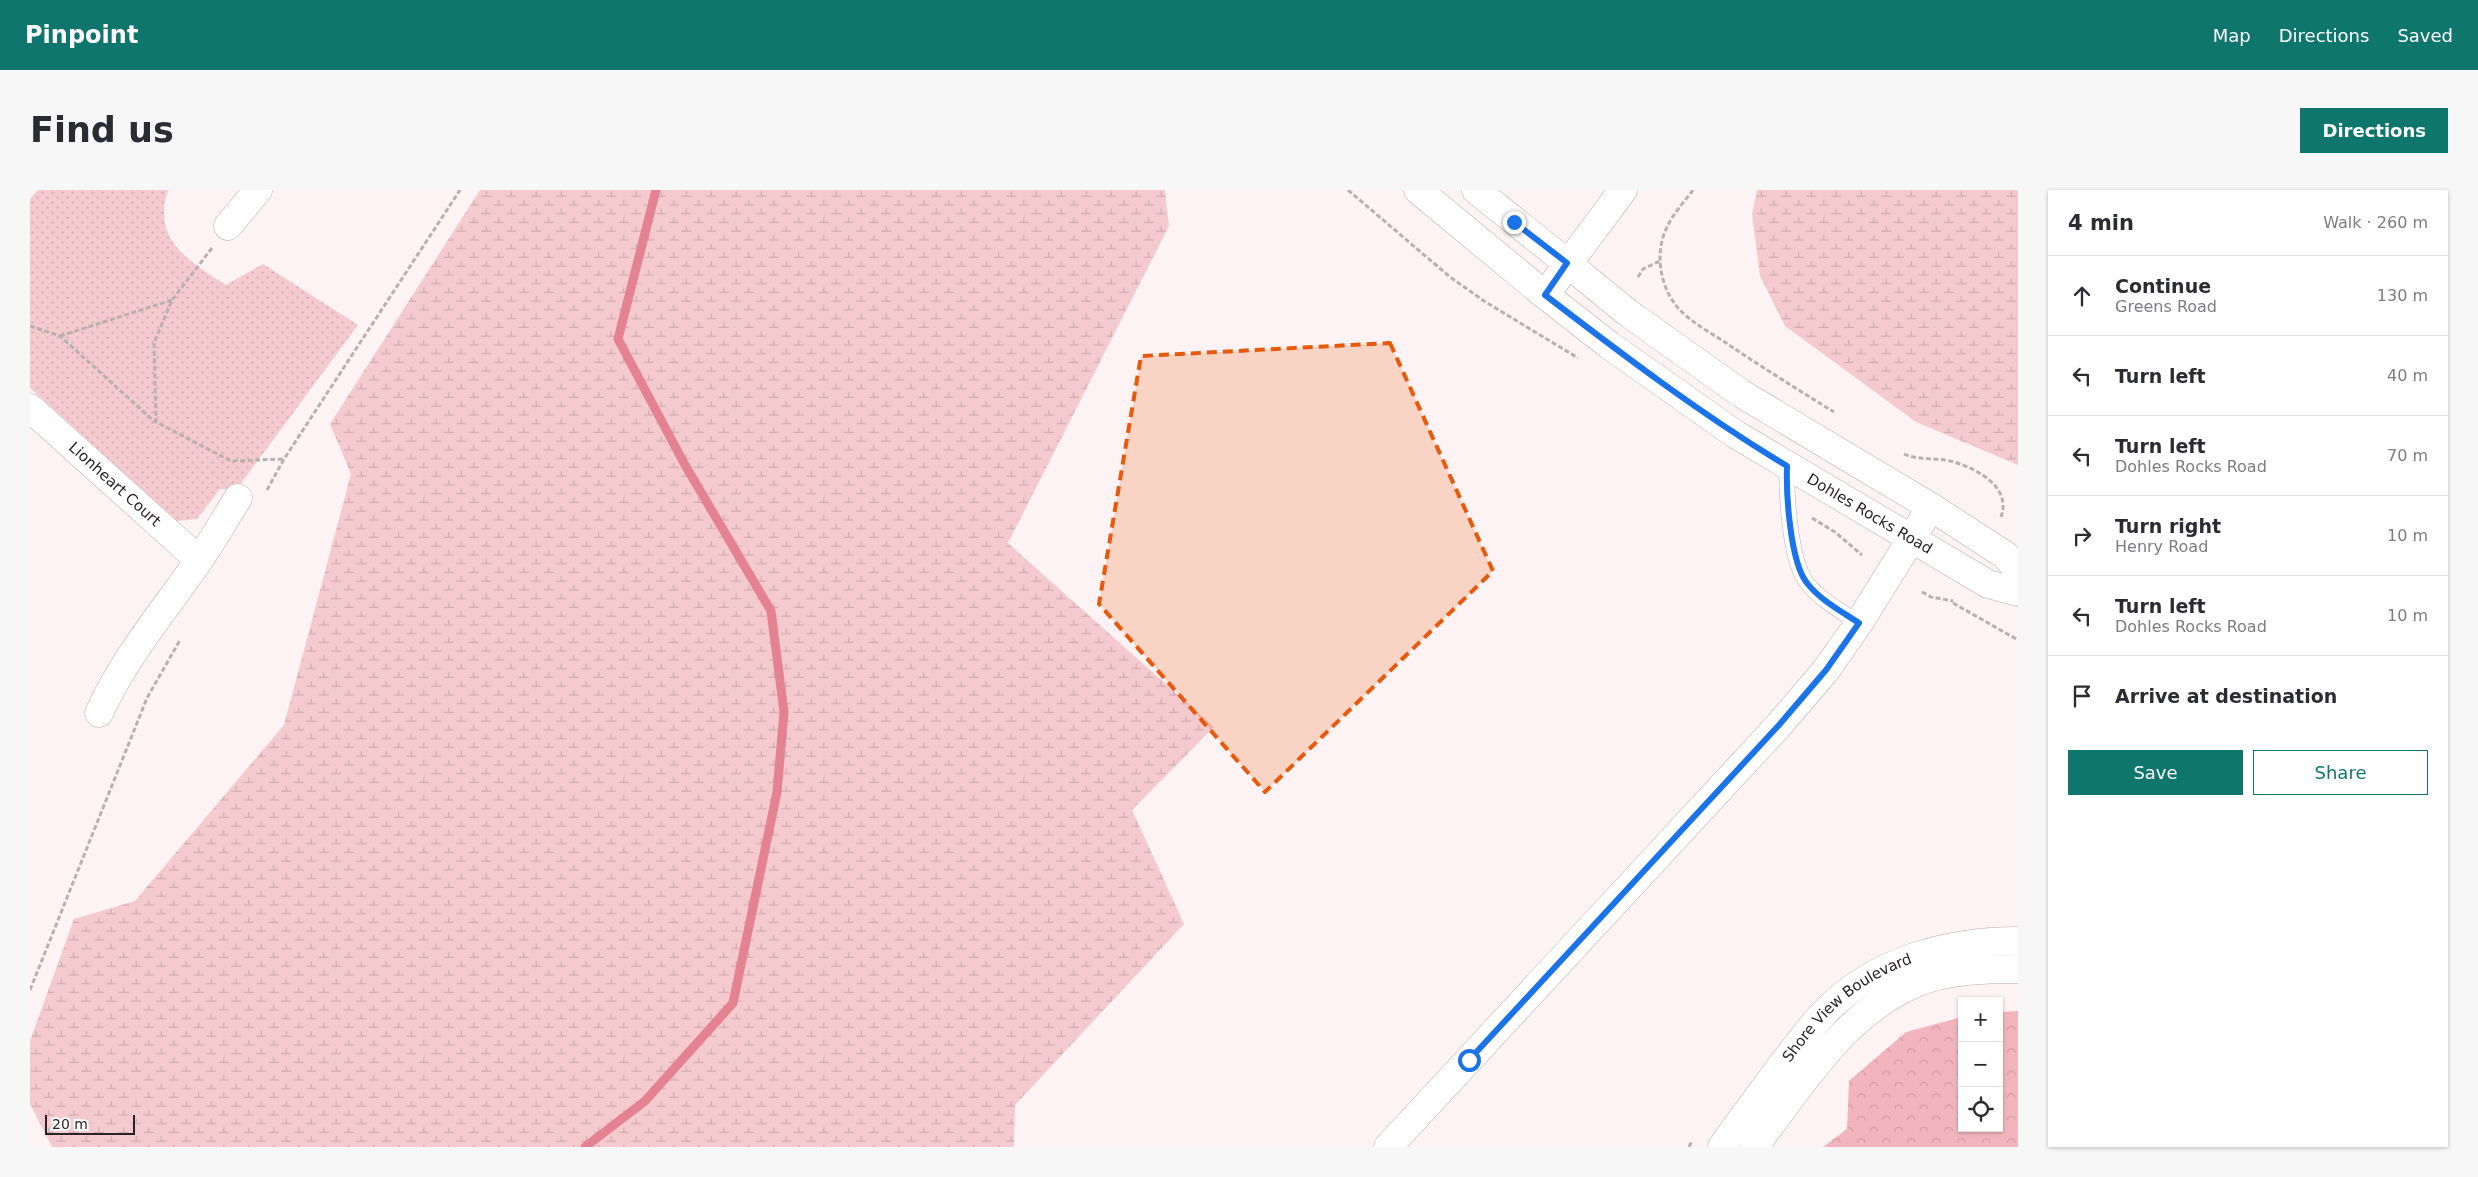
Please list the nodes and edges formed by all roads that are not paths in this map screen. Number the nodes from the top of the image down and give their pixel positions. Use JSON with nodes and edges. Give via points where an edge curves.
{"nodes":[{"id":1,"x":258,"y":190,"type":"edge"},
{"id":2,"x":1418,"y":190,"type":"edge"},
{"id":3,"x":1476,"y":190,"type":"edge"},
{"id":4,"x":1623,"y":190,"type":"edge"},
{"id":5,"x":228,"y":226,"type":"road end"},
{"id":6,"x":1567,"y":263,"type":"junction"},
{"id":7,"x":1545,"y":295,"type":"junction"},
{"id":8,"x":30,"y":408,"type":"edge"},
{"id":9,"x":1787,"y":466,"type":"junction"},
{"id":10,"x":238,"y":498,"type":"dead end"},
{"id":11,"x":1931,"y":506,"type":"junction"},
{"id":12,"x":1911,"y":538,"type":"junction"},
{"id":13,"x":199,"y":560,"type":"junction"},
{"id":14,"x":2018,"y":570,"type":"edge"},
{"id":15,"x":2018,"y":592,"type":"edge"},
{"id":16,"x":1859,"y":623,"type":"junction"},
{"id":17,"x":99,"y":713,"type":"dead end"},
{"id":18,"x":2018,"y":941,"type":"edge"},
{"id":19,"x":2018,"y":969,"type":"edge"},
{"id":20,"x":1388,"y":1147,"type":"edge"},
{"id":21,"x":1722,"y":1147,"type":"edge"},
{"id":22,"x":1754,"y":1147,"type":"edge"}],
"edges":[{"from":1,"to":5,"type":"street"},
{"from":2,"to":7,"type":"street","name":"Dohles Rocks Road"},
{"from":3,"to":6,"type":"street"},
{"from":4,"to":6,"type":"street"},
{"from":6,"to":7,"type":"street"},
{"from":6,"to":11,"type":"street","via":[[1628,313],[1742,394]]},
{"from":7,"to":9,"type":"street","name":"Dohles Rocks Road","via":[[1679,395]]},
{"from":8,"to":13,"type":"street","name":"Lionheart Court"},
{"from":9,"to":12,"type":"street","name":"Dohles Rocks Road"},
{"from":9,"to":16,"type":"lane","via":[[1788,502],[1801,574],[1818,595]]},
{"from":10,"to":13,"type":"street"},
{"from":11,"to":12,"type":"street"},
{"from":11,"to":14,"type":"street","via":[[2005,555]]},
{"from":12,"to":15,"type":"street","name":"Dohles Rocks Road","via":[[1988,584]]},
{"from":12,"to":16,"type":"street"},
{"from":13,"to":17,"type":"street","via":[[132,652]]},
{"from":16,"to":20,"type":"street","via":[[1826,670],[1779,725]]},
{"from":18,"to":21,"type":"street","name":"Shore View Boulevard","via":[[1940,948],[1892,966],[1848,993],[1808,1031]]},
{"from":19,"to":22,"type":"street","name":"Shore View Boulevard","via":[[1972,970],[1943,975],[1917,982],[1891,996],[1847,1029]]}]}
